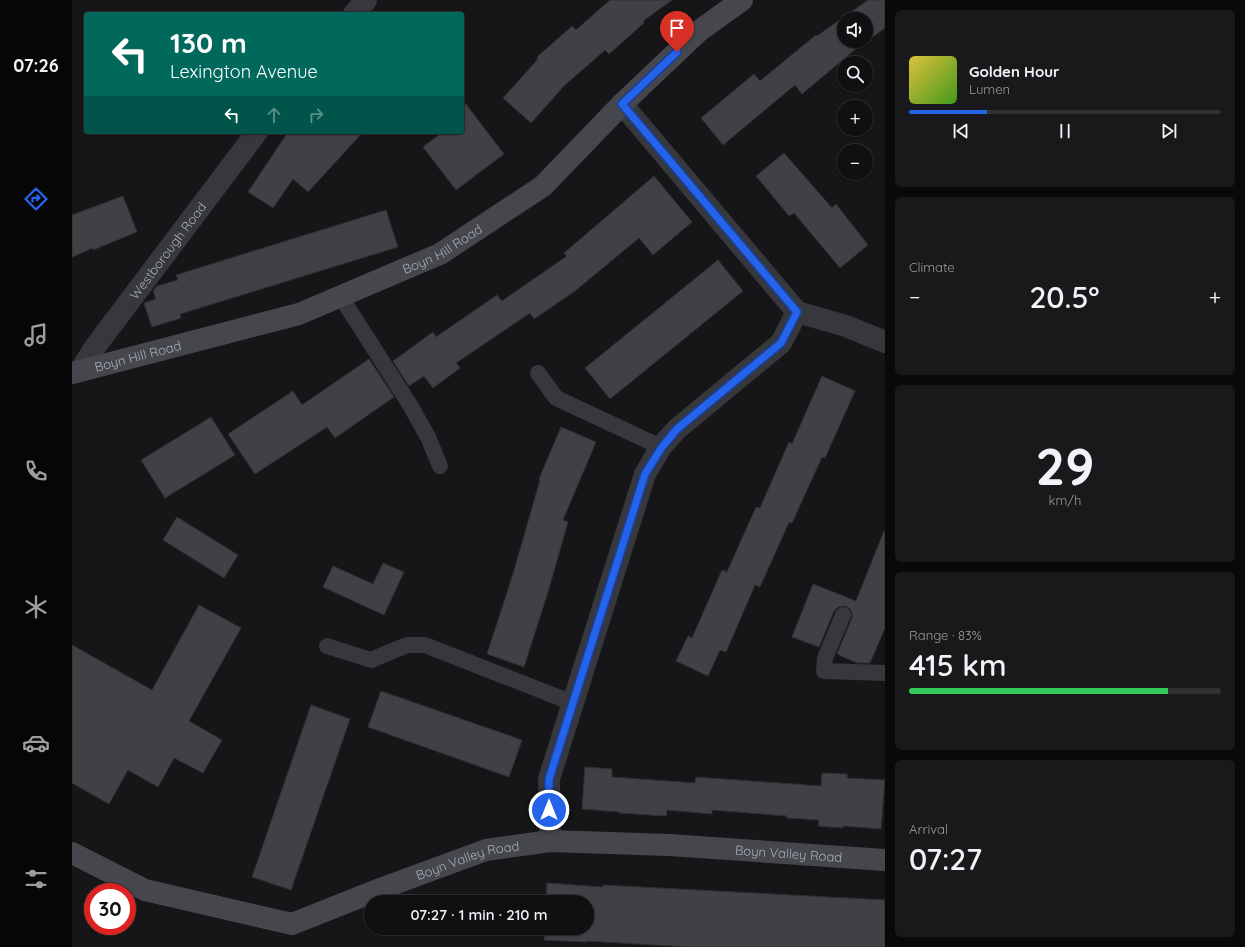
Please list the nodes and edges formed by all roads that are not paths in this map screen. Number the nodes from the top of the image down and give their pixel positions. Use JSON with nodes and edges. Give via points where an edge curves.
{"nodes":[{"id":1,"x":366,"y":0,"type":"edge"},
{"id":2,"x":742,"y":0,"type":"edge"},
{"id":3,"x":356,"y":12,"type":"edge"},
{"id":4,"x":622,"y":104,"type":"junction"},
{"id":5,"x":255,"y":134,"type":"edge"},
{"id":6,"x":341,"y":297,"type":"junction"},
{"id":7,"x":797,"y":312,"type":"junction"},
{"id":8,"x":885,"y":342,"type":"edge"},
{"id":9,"x":76,"y":372,"type":"edge"},
{"id":10,"x":538,"y":373,"type":"dead end"},
{"id":11,"x":662,"y":447,"type":"junction"},
{"id":12,"x":440,"y":466,"type":"dead end"},
{"id":13,"x":843,"y":615,"type":"dead end"},
{"id":14,"x":327,"y":646,"type":"dead end"},
{"id":15,"x":885,"y":673,"type":"edge"},
{"id":16,"x":573,"y":703,"type":"junction"},
{"id":17,"x":550,"y":841,"type":"junction"},
{"id":18,"x":72,"y":853,"type":"edge"},
{"id":19,"x":885,"y":860,"type":"edge"}],
"edges":[{"from":1,"to":3,"type":"street"},
{"from":2,"to":4,"type":"street","name":"Boyn Hill Road","via":[[699,31]]},
{"from":4,"to":6,"type":"street","name":"Boyn Hill Road","via":[[544,186],[440,254]]},
{"from":4,"to":7,"type":"street"},
{"from":5,"to":9,"type":"street","name":"Westborough Road"},
{"from":6,"to":9,"type":"street","name":"Boyn Hill Road","via":[[299,314]]},
{"from":6,"to":12,"type":"lane","via":[[410,405],[428,437]]},
{"from":7,"to":8,"type":"street","via":[[846,326]]},
{"from":7,"to":11,"type":"street","via":[[781,343],[677,429]]},
{"from":10,"to":11,"type":"lane","via":[[556,398]]},
{"from":11,"to":16,"type":"street","via":[[645,474]]},
{"from":13,"to":15,"type":"lane","via":[[825,658],[824,671]]},
{"from":14,"to":16,"type":"lane","via":[[371,660],[407,645],[425,645]]},
{"from":16,"to":17,"type":"street","via":[[549,779]]},
{"from":17,"to":18,"type":"street","name":"Boyn Valley Road","via":[[486,850],[292,924],[145,890]]},
{"from":17,"to":19,"type":"street","name":"Boyn Valley Road","via":[[669,845]]}]}
